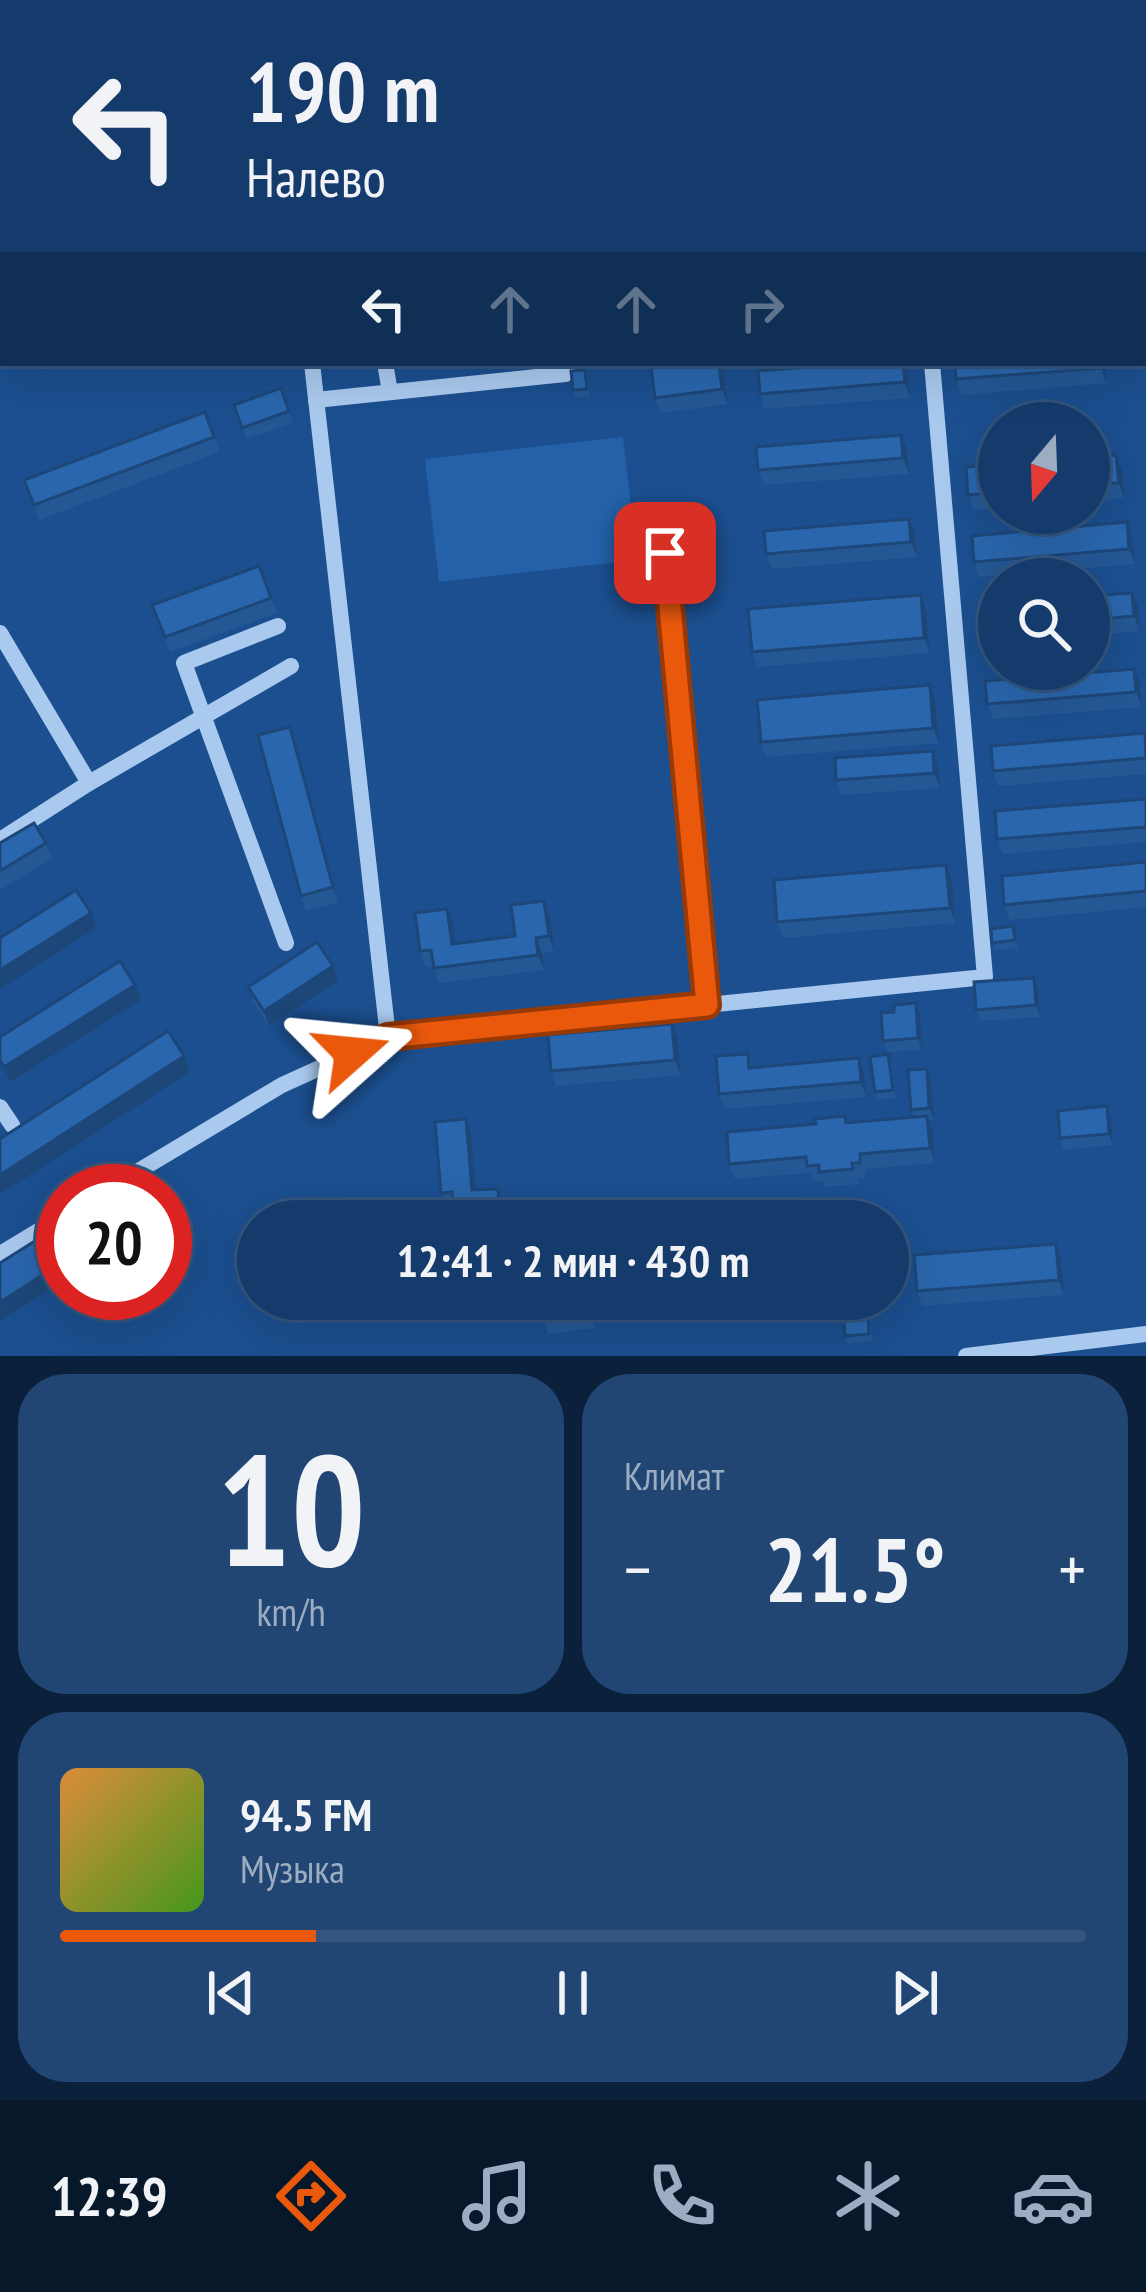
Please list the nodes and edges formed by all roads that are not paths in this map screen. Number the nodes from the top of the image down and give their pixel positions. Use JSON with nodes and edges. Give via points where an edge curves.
{"nodes":[{"id":1,"x":312,"y":366,"type":"edge"},
{"id":2,"x":386,"y":366,"type":"edge"},
{"id":3,"x":566,"y":366,"type":"edge"},
{"id":4,"x":932,"y":366,"type":"edge"},
{"id":5,"x":390,"y":392,"type":"junction"},
{"id":6,"x":316,"y":400,"type":"junction"},
{"id":7,"x":665,"y":553,"type":"dead end"},
{"id":8,"x":278,"y":626,"type":"dead end"},
{"id":9,"x":0,"y":633,"type":"edge"},
{"id":10,"x":291,"y":666,"type":"dead end"},
{"id":11,"x":201,"y":718,"type":"junction"},
{"id":12,"x":89,"y":783,"type":"junction"},
{"id":13,"x":0,"y":840,"type":"edge"},
{"id":14,"x":286,"y":943,"type":"dead end"},
{"id":15,"x":707,"y":1005,"type":"junction"},
{"id":16,"x":388,"y":1037,"type":"junction"},
{"id":17,"x":373,"y":1059,"type":"dead end"},
{"id":18,"x":0,"y":1107,"type":"edge"},
{"id":19,"x":12,"y":1125,"type":"edge"},
{"id":20,"x":150,"y":1164,"type":"edge"},
{"id":21,"x":36,"y":1232,"type":"edge"},
{"id":22,"x":0,"y":1254,"type":"edge"},
{"id":23,"x":1146,"y":1334,"type":"edge"},
{"id":24,"x":966,"y":1356,"type":"edge"}],
"edges":[{"from":1,"to":6,"type":"street"},
{"from":2,"to":5,"type":"street"},
{"from":3,"to":5,"type":"street","via":[[565,374]]},
{"from":4,"to":15,"type":"street","via":[[985,976]]},
{"from":5,"to":6,"type":"street"},
{"from":6,"to":16,"type":"street"},
{"from":7,"to":15,"type":"street"},
{"from":8,"to":11,"type":"street","via":[[184,663]]},
{"from":9,"to":12,"type":"street"},
{"from":10,"to":11,"type":"street"},
{"from":11,"to":12,"type":"street"},
{"from":11,"to":14,"type":"street"},
{"from":12,"to":13,"type":"street"},
{"from":15,"to":16,"type":"street"},
{"from":16,"to":17,"type":"street"},
{"from":16,"to":20,"type":"street","via":[[282,1085]]},
{"from":18,"to":19,"type":"street"},
{"from":21,"to":22,"type":"street"},
{"from":23,"to":24,"type":"street"}]}
